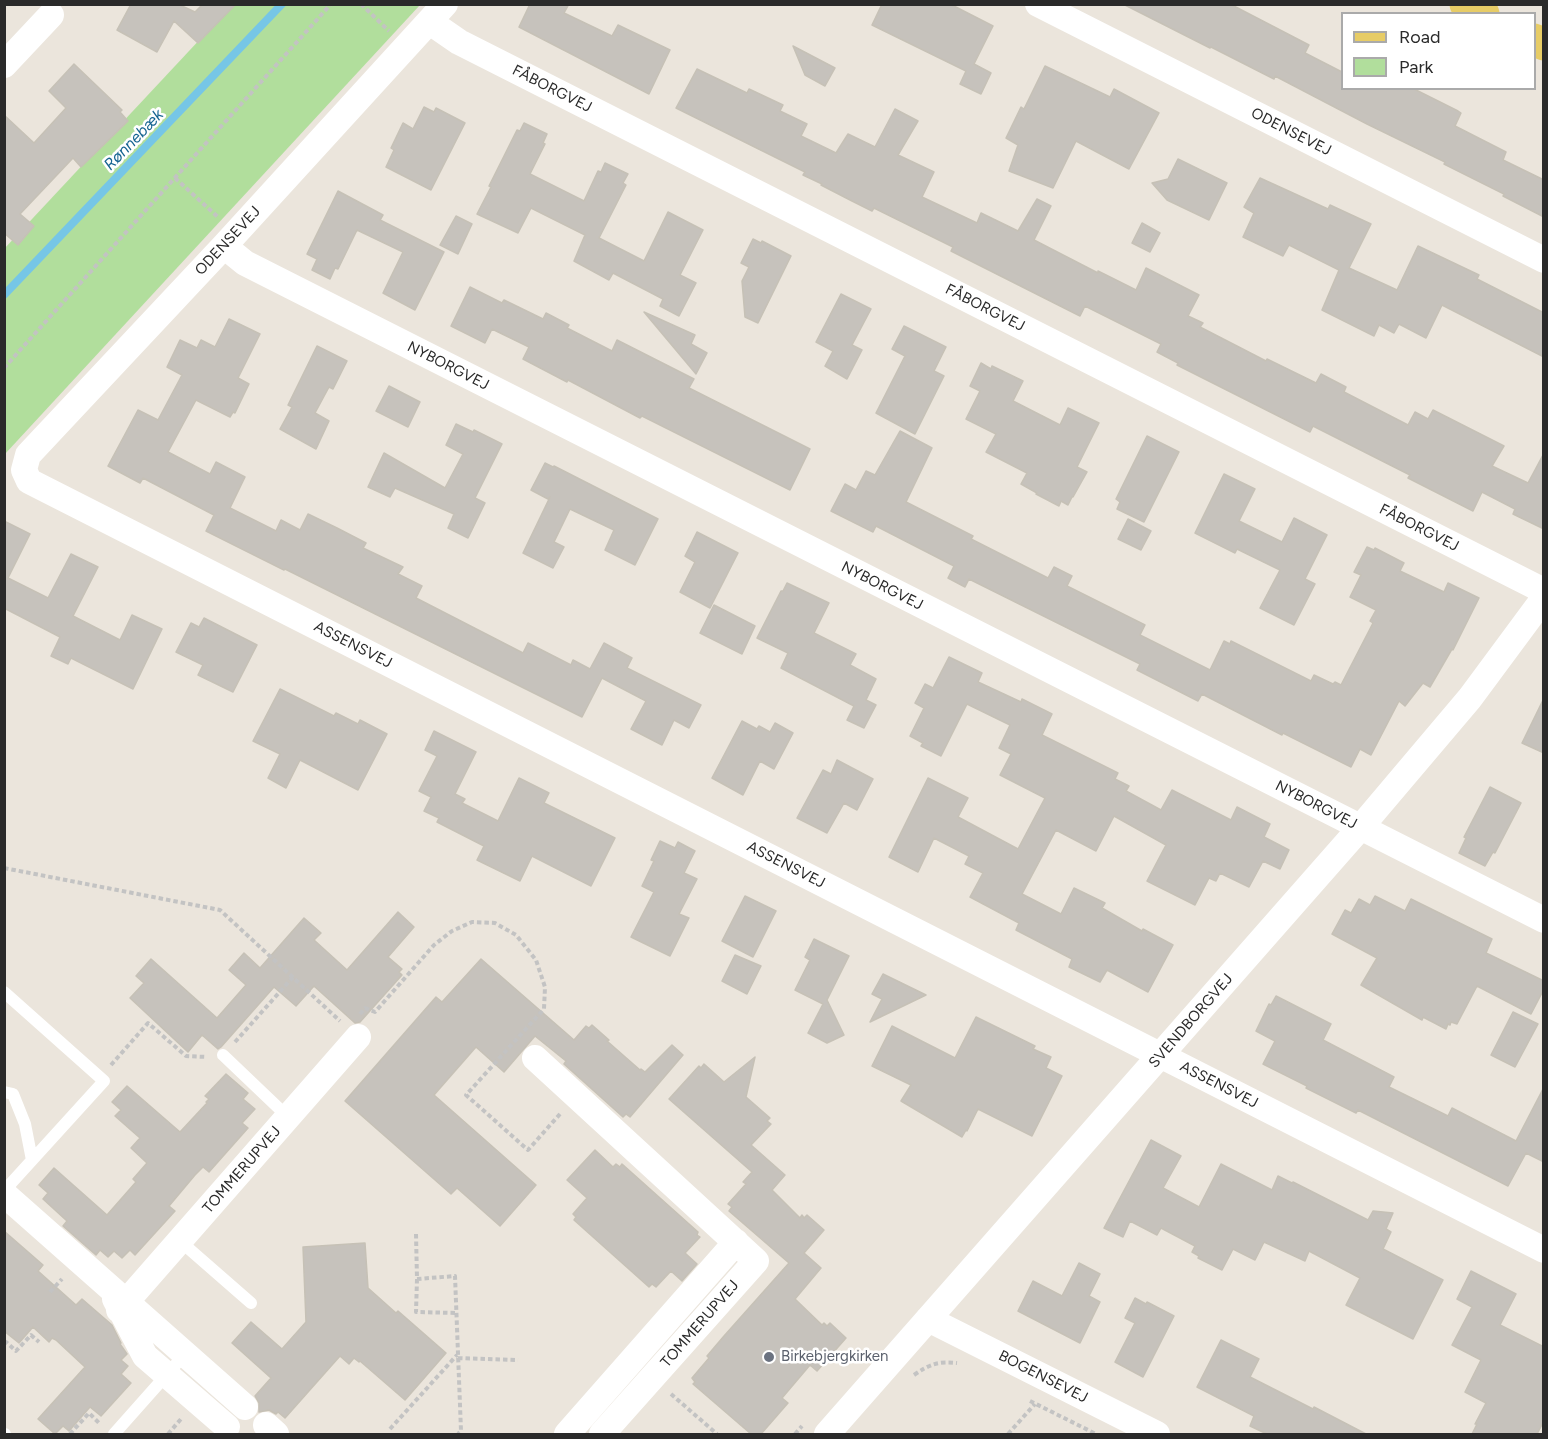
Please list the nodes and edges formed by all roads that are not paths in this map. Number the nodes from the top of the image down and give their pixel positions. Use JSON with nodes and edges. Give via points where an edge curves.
{"nodes":[{"id":1,"x":1038,"y":4,"type":"edge"},
{"id":2,"x":1466,"y":4,"type":"edge"},
{"id":3,"x":1480,"y":12,"type":"edge"},
{"id":4,"x":437,"y":13,"type":"edge"},
{"id":5,"x":51,"y":15,"type":"dead end"},
{"id":6,"x":4,"y":65,"type":"edge"},
{"id":7,"x":230,"y":240,"type":"junction"},
{"id":8,"x":1544,"y":260,"type":"edge"},
{"id":9,"x":28,"y":481,"type":"joint"},
{"id":10,"x":1544,"y":591,"type":"edge"},
{"id":11,"x":1544,"y":598,"type":"edge"},
{"id":12,"x":1360,"y":828,"type":"junction"},
{"id":13,"x":1544,"y":920,"type":"edge"},
{"id":14,"x":4,"y":992,"type":"edge"},
{"id":15,"x":353,"y":1033,"type":"road end"},
{"id":16,"x":223,"y":1055,"type":"road end"},
{"id":17,"x":1161,"y":1056,"type":"junction"},
{"id":18,"x":535,"y":1058,"type":"dead end"},
{"id":19,"x":4,"y":1092,"type":"edge"},
{"id":20,"x":288,"y":1117,"type":"junction"},
{"id":21,"x":32,"y":1160,"type":"junction"},
{"id":22,"x":4,"y":1192,"type":"edge"},
{"id":23,"x":180,"y":1241,"type":"junction"},
{"id":24,"x":736,"y":1242,"type":"junction"},
{"id":25,"x":1544,"y":1250,"type":"edge"},
{"id":26,"x":119,"y":1300,"type":"junction"},
{"id":27,"x":251,"y":1303,"type":"dead end"},
{"id":28,"x":928,"y":1319,"type":"junction"},
{"id":29,"x":185,"y":1354,"type":"junction"},
{"id":30,"x":166,"y":1375,"type":"junction"},
{"id":31,"x":245,"y":1407,"type":"dead end"},
{"id":32,"x":227,"y":1427,"type":"dead end"},
{"id":33,"x":114,"y":1434,"type":"edge"},
{"id":34,"x":567,"y":1434,"type":"edge"},
{"id":35,"x":602,"y":1434,"type":"edge"},
{"id":36,"x":827,"y":1434,"type":"edge"},
{"id":37,"x":1157,"y":1434,"type":"edge"}],
"edges":[{"from":1,"to":8,"type":"street","name":"ODENSEVEJ"},
{"from":2,"to":3,"type":"main road"},
{"from":4,"to":7,"type":"street","name":"ODENSEVEJ"},
{"from":4,"to":10,"type":"street","name":"FÅBORGVEJ","via":[[459,42]]},
{"from":5,"to":6,"type":"street"},
{"from":7,"to":9,"type":"street","name":"ODENSEVEJ","via":[[28,455],[24,470]]},
{"from":7,"to":12,"type":"street","name":"NYBORGVEJ","via":[[245,263]]},
{"from":9,"to":17,"type":"street","name":"ASSENSVEJ"},
{"from":11,"to":12,"type":"street","name":"SVENDBORGVEJ","via":[[1470,698]]},
{"from":12,"to":13,"type":"street","name":"NYBORGVEJ"},
{"from":12,"to":17,"type":"street","name":"SVENDBORGVEJ"},
{"from":14,"to":21,"type":"lane","via":[[104,1081]]},
{"from":15,"to":20,"type":"street","name":"TOMMERUPVEJ"},
{"from":16,"to":20,"type":"lane"},
{"from":17,"to":25,"type":"street","name":"ASSENSVEJ"},
{"from":17,"to":28,"type":"street","name":"SVENDBORGVEJ"},
{"from":18,"to":24,"type":"street","name":"TOMMERUPVEJ"},
{"from":19,"to":21,"type":"lane","via":[[13,1094],[25,1124]]},
{"from":20,"to":23,"type":"street","name":"TOMMERUPVEJ"},
{"from":21,"to":22,"type":"lane"},
{"from":22,"to":26,"type":"street"},
{"from":23,"to":26,"type":"street","name":"TOMMERUPVEJ"},
{"from":23,"to":27,"type":"lane"},
{"from":24,"to":34,"type":"street","name":"TOMMERUPVEJ"},
{"from":24,"to":35,"type":"street","name":"TOMMERUPVEJ","via":[[756,1261]]},
{"from":26,"to":29,"type":"street"},
{"from":26,"to":30,"type":"street","via":[[145,1356]]},
{"from":28,"to":36,"type":"street","name":"SVENDBORGVEJ"},
{"from":28,"to":37,"type":"street","name":"BOGENSEVEJ"},
{"from":29,"to":30,"type":"lane"},
{"from":29,"to":31,"type":"street"},
{"from":30,"to":32,"type":"street"},
{"from":30,"to":33,"type":"lane"}]}
